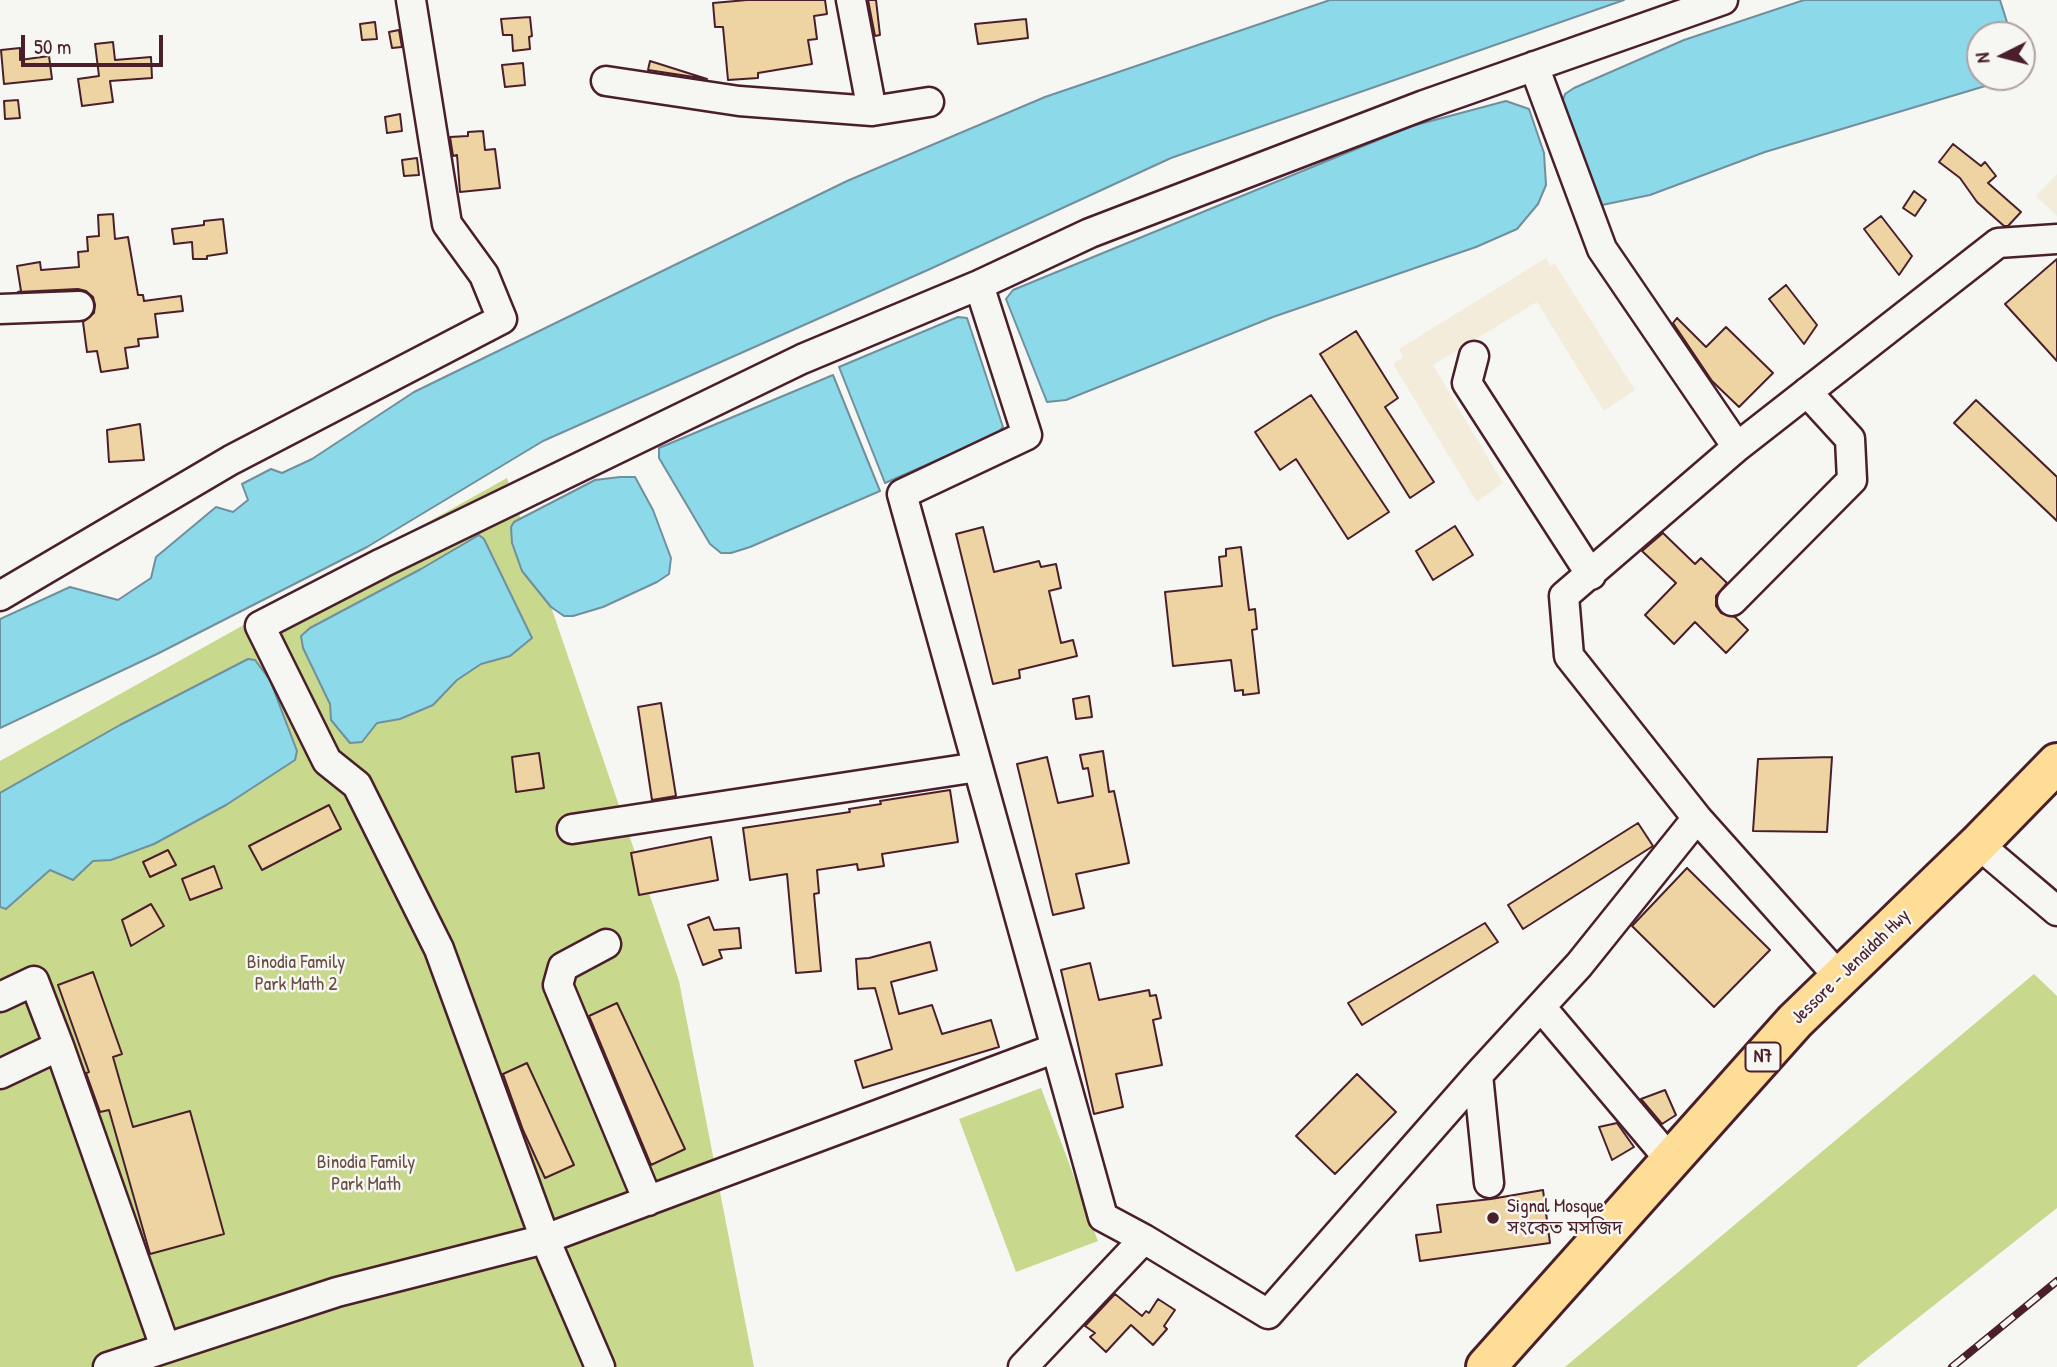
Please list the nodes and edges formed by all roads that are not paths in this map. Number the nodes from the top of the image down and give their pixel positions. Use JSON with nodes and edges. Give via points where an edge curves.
{"nodes":[{"id":1,"x":411,"y":0,"type":"edge"},
{"id":2,"x":851,"y":0,"type":"edge"},
{"id":3,"x":1723,"y":0,"type":"edge"},
{"id":4,"x":1534,"y":66,"type":"junction"},
{"id":5,"x":606,"y":80,"type":"dead end"},
{"id":6,"x":929,"y":102,"type":"dead end"},
{"id":7,"x":872,"y":111,"type":"junction"},
{"id":8,"x":2057,"y":239,"type":"edge"},
{"id":9,"x":979,"y":285,"type":"junction"},
{"id":10,"x":79,"y":306,"type":"dead end"},
{"id":11,"x":0,"y":309,"type":"edge"},
{"id":12,"x":1474,"y":356,"type":"dead end"},
{"id":13,"x":1807,"y":392,"type":"junction"},
{"id":14,"x":1737,"y":447,"type":"junction"},
{"id":15,"x":1591,"y":575,"type":"junction"},
{"id":16,"x":0,"y":596,"type":"edge"},
{"id":17,"x":1732,"y":601,"type":"dead end"},
{"id":18,"x":2057,"y":763,"type":"edge"},
{"id":19,"x":978,"y":767,"type":"junction"},
{"id":20,"x":1697,"y":818,"type":"junction"},
{"id":21,"x":572,"y":829,"type":"dead end"},
{"id":22,"x":1978,"y":844,"type":"junction"},
{"id":23,"x":2057,"y":911,"type":"edge"},
{"id":24,"x":607,"y":944,"type":"dead end"},
{"id":25,"x":1840,"y":978,"type":"junction"},
{"id":26,"x":0,"y":997,"type":"edge"},
{"id":27,"x":1541,"y":1007,"type":"junction"},
{"id":28,"x":59,"y":1046,"type":"junction"},
{"id":29,"x":1056,"y":1048,"type":"junction"},
{"id":30,"x":0,"y":1074,"type":"edge"},
{"id":31,"x":1478,"y":1075,"type":"junction"},
{"id":32,"x":1671,"y":1161,"type":"junction"},
{"id":33,"x":1489,"y":1183,"type":"dead end"},
{"id":34,"x":648,"y":1201,"type":"junction"},
{"id":35,"x":545,"y":1239,"type":"junction"},
{"id":36,"x":1144,"y":1239,"type":"junction"},
{"id":37,"x":165,"y":1347,"type":"junction"},
{"id":38,"x":107,"y":1367,"type":"edge"},
{"id":39,"x":600,"y":1367,"type":"edge"},
{"id":40,"x":1023,"y":1367,"type":"edge"},
{"id":41,"x":1486,"y":1367,"type":"edge"}],
"edges":[{"from":1,"to":16,"type":"street","via":[[447,224],[484,275],[502,319],[231,460]]},
{"from":2,"to":7,"type":"street"},
{"from":3,"to":4,"type":"street"},
{"from":4,"to":9,"type":"street","via":[[1090,233]]},
{"from":4,"to":14,"type":"street","via":[[1602,249]]},
{"from":5,"to":7,"type":"street","via":[[739,102]]},
{"from":6,"to":7,"type":"street"},
{"from":8,"to":13,"type":"street","via":[[1998,243]]},
{"from":9,"to":19,"type":"street","via":[[1027,435],[902,494]]},
{"from":9,"to":35,"type":"street","via":[[802,359],[260,626],[327,761],[357,785],[439,949]]},
{"from":10,"to":11,"type":"street"},
{"from":12,"to":15,"type":"street","via":[[1467,383]]},
{"from":13,"to":14,"type":"street"},
{"from":13,"to":17,"type":"street","via":[[1850,439],[1852,480]]},
{"from":14,"to":15,"type":"street"},
{"from":15,"to":20,"type":"street","via":[[1564,596],[1569,656]]},
{"from":18,"to":22,"type":"highway","name":"Jessore - Jenaidah Hwy","number":"N7"},
{"from":19,"to":21,"type":"street"},
{"from":19,"to":29,"type":"street"},
{"from":20,"to":25,"type":"street"},
{"from":20,"to":27,"type":"street"},
{"from":22,"to":23,"type":"street"},
{"from":22,"to":25,"type":"highway","name":"Jessore - Jenaidah Hwy","number":"N7"},
{"from":24,"to":34,"type":"street","via":[[563,967],[558,985]]},
{"from":25,"to":32,"type":"highway","name":"Jessore - Jenaidah Hwy","number":"N7","via":[[1795,1021]]},
{"from":26,"to":28,"type":"street","via":[[34,981]]},
{"from":27,"to":31,"type":"street"},
{"from":27,"to":32,"type":"street"},
{"from":28,"to":30,"type":"street"},
{"from":28,"to":37,"type":"street"},
{"from":29,"to":34,"type":"street"},
{"from":29,"to":36,"type":"street","via":[[1103,1217]]},
{"from":31,"to":33,"type":"street"},
{"from":31,"to":36,"type":"street","via":[[1268,1314]]},
{"from":32,"to":41,"type":"highway","name":"Jessore - Jenaidah Hwy","number":"N7"},
{"from":34,"to":35,"type":"street"},
{"from":35,"to":37,"type":"street","via":[[337,1292]]},
{"from":35,"to":39,"type":"street"},
{"from":36,"to":40,"type":"street"},
{"from":37,"to":38,"type":"street"}]}
